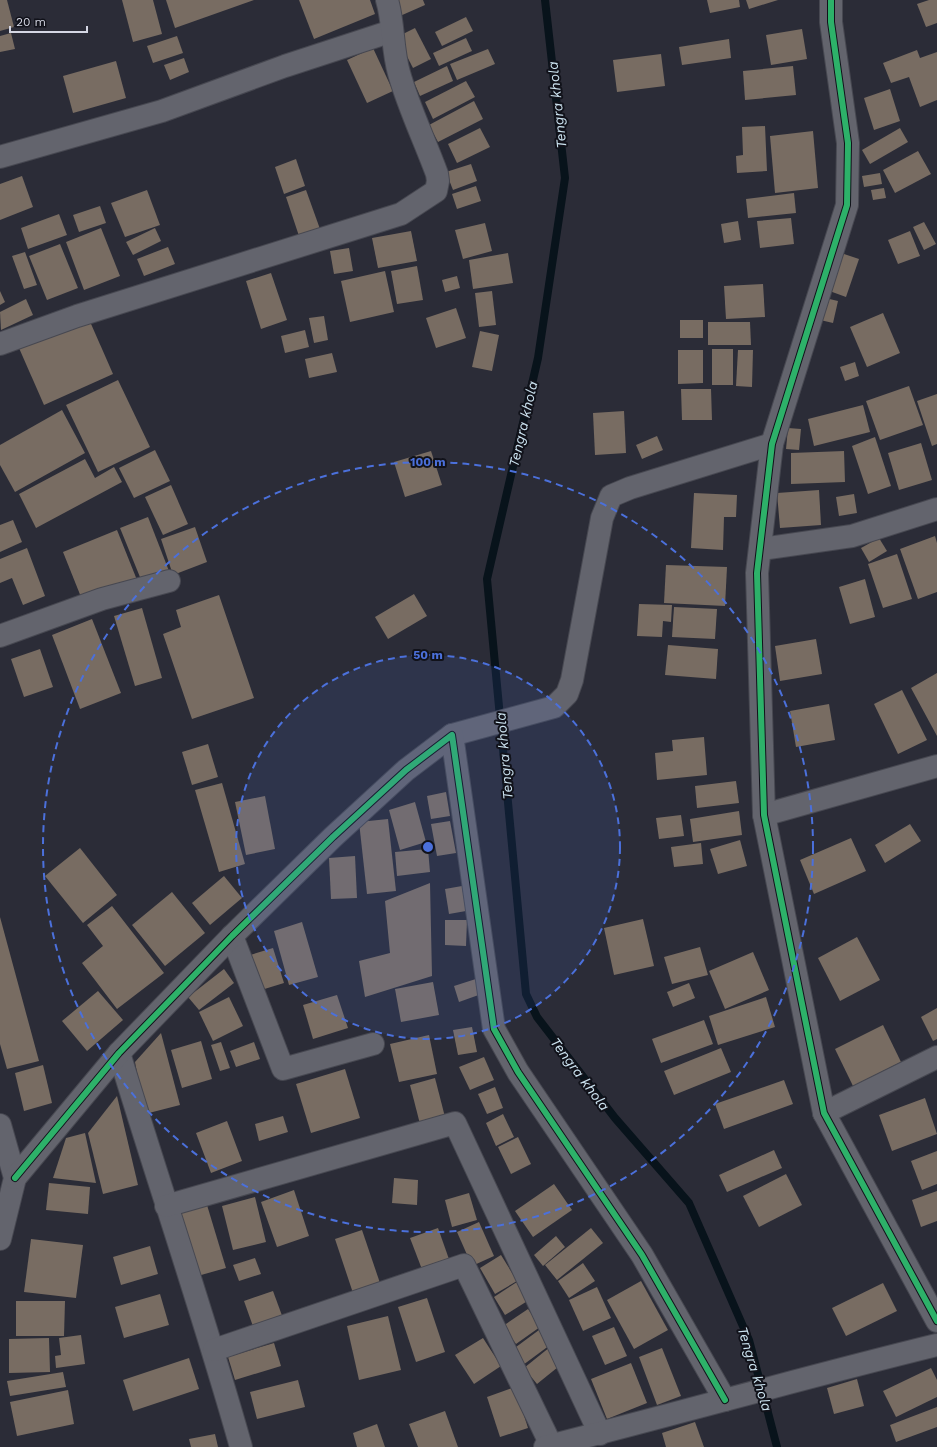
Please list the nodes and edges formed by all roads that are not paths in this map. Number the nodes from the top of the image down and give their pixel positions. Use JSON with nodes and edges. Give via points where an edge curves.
{"nodes":[{"id":1,"x":387,"y":0,"type":"edge"},
{"id":2,"x":831,"y":0,"type":"edge"},
{"id":3,"x":392,"y":31,"type":"junction"},
{"id":4,"x":0,"y":157,"type":"edge"},
{"id":5,"x":0,"y":344,"type":"edge"},
{"id":6,"x":772,"y":444,"type":"junction"},
{"id":7,"x":937,"y":508,"type":"edge"},
{"id":8,"x":761,"y":549,"type":"junction"},
{"id":9,"x":169,"y":581,"type":"dead end"},
{"id":10,"x":0,"y":636,"type":"edge"},
{"id":11,"x":452,"y":734,"type":"junction"},
{"id":12,"x":937,"y":766,"type":"edge"},
{"id":13,"x":764,"y":815,"type":"junction"},
{"id":14,"x":232,"y":936,"type":"junction"},
{"id":15,"x":373,"y":1044,"type":"dead end"},
{"id":16,"x":120,"y":1053,"type":"junction"},
{"id":17,"x":937,"y":1057,"type":"edge"},
{"id":18,"x":824,"y":1113,"type":"junction"},
{"id":19,"x":0,"y":1125,"type":"edge"},
{"id":20,"x":15,"y":1178,"type":"junction"},
{"id":21,"x":166,"y":1206,"type":"junction"},
{"id":22,"x":0,"y":1239,"type":"edge"},
{"id":23,"x":937,"y":1321,"type":"edge"},
{"id":24,"x":937,"y":1345,"type":"edge"},
{"id":25,"x":214,"y":1350,"type":"junction"},
{"id":26,"x":725,"y":1400,"type":"junction"},
{"id":27,"x":600,"y":1434,"type":"junction"},
{"id":28,"x":549,"y":1446,"type":"edge"},
{"id":29,"x":241,"y":1447,"type":"edge"}],
"edges":[{"from":1,"to":3,"type":"street"},
{"from":2,"to":6,"type":"street","via":[[831,22],[848,143],[846,205]]},
{"from":3,"to":4,"type":"street","via":[[285,66],[162,111]]},
{"from":3,"to":5,"type":"street","via":[[399,72],[437,174],[436,191],[401,214],[77,316]]},
{"from":6,"to":8,"type":"street"},
{"from":6,"to":11,"type":"street","via":[[611,496],[602,518],[572,680],[567,694],[554,707]]},
{"from":7,"to":8,"type":"street","via":[[852,536]]},
{"from":8,"to":13,"type":"street","via":[[757,572]]},
{"from":9,"to":10,"type":"street","via":[[102,599]]},
{"from":11,"to":14,"type":"street","via":[[400,775]]},
{"from":11,"to":26,"type":"street","via":[[494,1030],[518,1072],[642,1255]]},
{"from":12,"to":13,"type":"street"},
{"from":13,"to":18,"type":"street"},
{"from":14,"to":15,"type":"street","via":[[284,1069]]},
{"from":14,"to":16,"type":"street"},
{"from":16,"to":20,"type":"street"},
{"from":16,"to":21,"type":"street"},
{"from":17,"to":18,"type":"street"},
{"from":18,"to":23,"type":"street"},
{"from":19,"to":20,"type":"street"},
{"from":20,"to":22,"type":"street"},
{"from":21,"to":25,"type":"street"},
{"from":21,"to":27,"type":"street","via":[[455,1123]]},
{"from":24,"to":26,"type":"street"},
{"from":25,"to":28,"type":"street","via":[[464,1264]]},
{"from":25,"to":29,"type":"street"},
{"from":26,"to":27,"type":"street"},
{"from":27,"to":28,"type":"street"}]}
